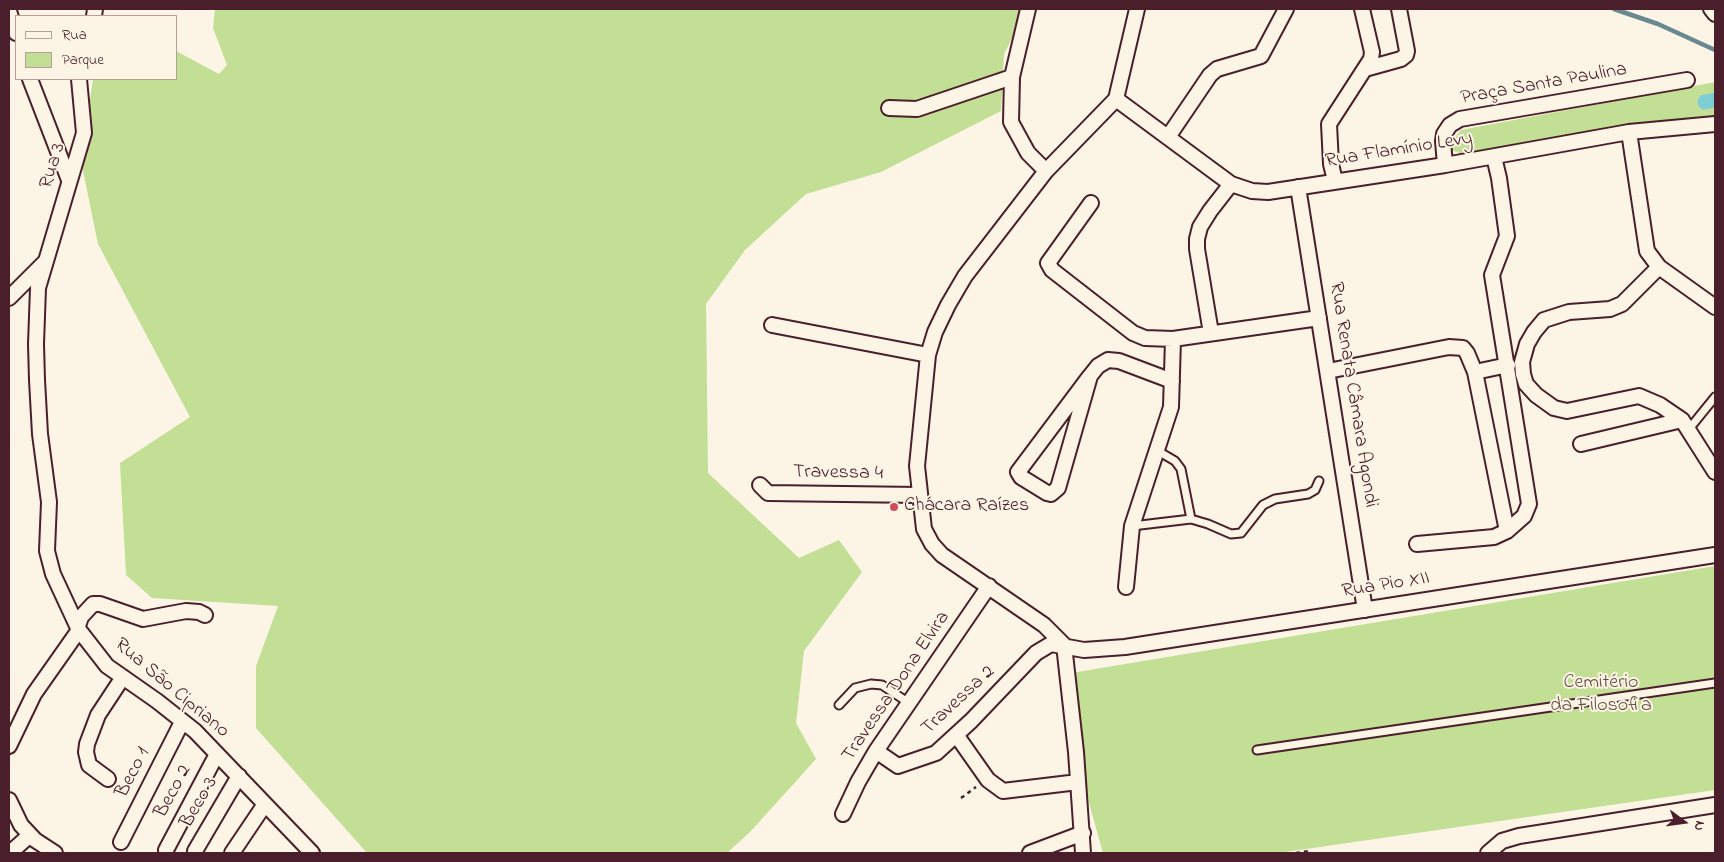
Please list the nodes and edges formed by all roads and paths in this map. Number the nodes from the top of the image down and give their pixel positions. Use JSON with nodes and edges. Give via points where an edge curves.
{"nodes":[{"id":1,"x":1028,"y":9,"type":"edge"},
{"id":2,"x":1137,"y":9,"type":"edge"},
{"id":3,"x":1286,"y":9,"type":"edge"},
{"id":4,"x":1362,"y":9,"type":"edge"},
{"id":5,"x":1399,"y":9,"type":"edge"},
{"id":6,"x":1711,"y":9,"type":"edge"},
{"id":7,"x":9,"y":11,"type":"edge"},
{"id":8,"x":1715,"y":14,"type":"edge"},
{"id":9,"x":15,"y":30,"type":"edge"},
{"id":10,"x":1365,"y":68,"type":"junction"},
{"id":11,"x":1012,"y":78,"type":"junction"},
{"id":12,"x":30,"y":80,"type":"edge"},
{"id":13,"x":79,"y":80,"type":"edge"},
{"id":14,"x":1687,"y":80,"type":"dead end"},
{"id":15,"x":1116,"y":99,"type":"junction"},
{"id":16,"x":889,"y":108,"type":"dead end"},
{"id":17,"x":1715,"y":124,"type":"edge"},
{"id":18,"x":1629,"y":132,"type":"junction"},
{"id":19,"x":1168,"y":137,"type":"junction"},
{"id":20,"x":1494,"y":157,"type":"junction"},
{"id":21,"x":1445,"y":165,"type":"junction"},
{"id":22,"x":1046,"y":171,"type":"junction"},
{"id":23,"x":69,"y":180,"type":"junction"},
{"id":24,"x":1335,"y":180,"type":"junction"},
{"id":25,"x":1232,"y":184,"type":"junction"},
{"id":26,"x":1298,"y":187,"type":"junction"},
{"id":27,"x":1091,"y":203,"type":"dead end"},
{"id":28,"x":45,"y":262,"type":"junction"},
{"id":29,"x":1659,"y":267,"type":"junction"},
{"id":30,"x":9,"y":298,"type":"edge"},
{"id":31,"x":1715,"y":307,"type":"edge"},
{"id":32,"x":1319,"y":318,"type":"junction"},
{"id":33,"x":772,"y":325,"type":"dead end"},
{"id":34,"x":1212,"y":333,"type":"junction"},
{"id":35,"x":1172,"y":339,"type":"junction"},
{"id":36,"x":928,"y":355,"type":"junction"},
{"id":37,"x":1508,"y":365,"type":"junction"},
{"id":38,"x":1328,"y":371,"type":"junction"},
{"id":39,"x":1475,"y":372,"type":"junction"},
{"id":40,"x":1090,"y":376,"type":"junction"},
{"id":41,"x":1172,"y":381,"type":"junction"},
{"id":42,"x":1715,"y":396,"type":"edge"},
{"id":43,"x":1686,"y":425,"type":"junction"},
{"id":44,"x":1581,"y":444,"type":"dead end"},
{"id":45,"x":1158,"y":451,"type":"junction"},
{"id":46,"x":1715,"y":472,"type":"edge"},
{"id":47,"x":1319,"y":481,"type":"dead end"},
{"id":48,"x":760,"y":485,"type":"dead end"},
{"id":49,"x":919,"y":495,"type":"junction"},
{"id":50,"x":1191,"y":519,"type":"junction"},
{"id":51,"x":1132,"y":526,"type":"junction"},
{"id":52,"x":1507,"y":531,"type":"junction"},
{"id":53,"x":1417,"y":544,"type":"dead end"},
{"id":54,"x":1715,"y":555,"type":"edge"},
{"id":55,"x":989,"y":586,"type":"junction"},
{"id":56,"x":1126,"y":587,"type":"dead end"},
{"id":57,"x":1366,"y":610,"type":"junction"},
{"id":58,"x":205,"y":615,"type":"dead end"},
{"id":59,"x":78,"y":628,"type":"junction"},
{"id":60,"x":1064,"y":645,"type":"junction"},
{"id":61,"x":123,"y":677,"type":"junction"},
{"id":62,"x":1715,"y":683,"type":"edge"},
{"id":63,"x":909,"y":704,"type":"junction"},
{"id":64,"x":839,"y":705,"type":"dead end"},
{"id":65,"x":182,"y":722,"type":"junction"},
{"id":66,"x":957,"y":736,"type":"junction"},
{"id":67,"x":9,"y":746,"type":"edge"},
{"id":68,"x":1257,"y":750,"type":"dead end"},
{"id":69,"x":876,"y":751,"type":"junction"},
{"id":70,"x":217,"y":754,"type":"junction"},
{"id":71,"x":239,"y":776,"type":"junction"},
{"id":72,"x":108,"y":779,"type":"dead end"},
{"id":73,"x":988,"y":780,"type":"junction"},
{"id":74,"x":1078,"y":782,"type":"junction"},
{"id":75,"x":961,"y":798,"type":"dead end"},
{"id":76,"x":9,"y":800,"type":"edge"},
{"id":77,"x":265,"y":804,"type":"junction"},
{"id":78,"x":1715,"y":805,"type":"edge"},
{"id":79,"x":843,"y":814,"type":"dead end"},
{"id":80,"x":1082,"y":833,"type":"junction"},
{"id":81,"x":30,"y":835,"type":"junction"},
{"id":82,"x":121,"y":842,"type":"dead end"},
{"id":83,"x":166,"y":850,"type":"dead end"},
{"id":84,"x":195,"y":851,"type":"dead end"},
{"id":85,"x":1309,"y":851,"type":"dead end"},
{"id":86,"x":10,"y":853,"type":"edge"},
{"id":87,"x":55,"y":853,"type":"edge"},
{"id":88,"x":232,"y":853,"type":"edge"},
{"id":89,"x":312,"y":853,"type":"edge"},
{"id":90,"x":1030,"y":853,"type":"edge"},
{"id":91,"x":1083,"y":853,"type":"edge"},
{"id":92,"x":1296,"y":853,"type":"edge"},
{"id":93,"x":1488,"y":853,"type":"edge"}],
"edges":[{"from":1,"to":11,"type":"street"},
{"from":2,"to":15,"type":"street"},
{"from":3,"to":19,"type":"street","via":[[1264,52],[1252,59],[1217,69],[1210,75]]},
{"from":4,"to":10,"type":"street","via":[[1372,52]]},
{"from":5,"to":10,"type":"street","via":[[1406,55]]},
{"from":6,"to":8,"type":"street"},
{"from":7,"to":9,"type":"street"},
{"from":10,"to":24,"type":"street","via":[[1329,124]]},
{"from":11,"to":16,"type":"street","via":[[917,109]]},
{"from":11,"to":22,"type":"street","via":[[1011,122],[1028,153]]},
{"from":12,"to":23,"type":"street"},
{"from":13,"to":23,"type":"street","name":"Rua 3","via":[[84,132]]},
{"from":14,"to":21,"type":"street","name":"Praça Santa Paulina","via":[[1460,119],[1444,134]]},
{"from":15,"to":19,"type":"street","name":"Rua Flamínio Levy"},
{"from":15,"to":22,"type":"street"},
{"from":17,"to":18,"type":"street","name":"Rua Flamínio Levy"},
{"from":18,"to":20,"type":"street","name":"Rua Flamínio Levy"},
{"from":18,"to":29,"type":"street","via":[[1643,234],[1647,251]]},
{"from":19,"to":25,"type":"street","name":"Rua Flamínio Levy"},
{"from":20,"to":21,"type":"street","name":"Rua Flamínio Levy"},
{"from":20,"to":37,"type":"street","via":[[1507,236],[1492,275]]},
{"from":21,"to":24,"type":"street","name":"Rua Flamínio Levy"},
{"from":22,"to":36,"type":"street","via":[[965,276],[935,332]]},
{"from":23,"to":28,"type":"street","name":"Rua 3"},
{"from":24,"to":26,"type":"street","name":"Rua Flamínio Levy"},
{"from":25,"to":26,"type":"street","name":"Rua Flamínio Levy","via":[[1268,192]]},
{"from":25,"to":34,"type":"street","via":[[1210,211],[1197,239]]},
{"from":26,"to":32,"type":"street","name":"Rua Renata Câmara Agondi"},
{"from":27,"to":35,"type":"street","via":[[1048,263],[1052,270],[1133,333],[1145,338]]},
{"from":28,"to":30,"type":"street"},
{"from":28,"to":59,"type":"street","name":"Rua São Cipriano","via":[[38,288],[36,344],[40,434],[49,502],[47,551],[53,574]]},
{"from":29,"to":31,"type":"street"},
{"from":29,"to":43,"type":"street","via":[[1622,304],[1610,309],[1569,312],[1544,320],[1527,344],[1522,362],[1523,374],[1526,384],[1536,395],[1554,408],[1567,411],[1639,396],[1660,405]]},
{"from":32,"to":34,"type":"street"},
{"from":32,"to":38,"type":"street","name":"Rua Renata Câmara Agondi"},
{"from":33,"to":36,"type":"street"},
{"from":34,"to":35,"type":"street"},
{"from":35,"to":41,"type":"street"},
{"from":36,"to":49,"type":"street","via":[[917,466]]},
{"from":37,"to":39,"type":"street"},
{"from":37,"to":52,"type":"street","via":[[1529,504],[1524,516]]},
{"from":38,"to":39,"type":"street","via":[[1449,347],[1463,348]]},
{"from":38,"to":57,"type":"street","name":"Rua Renata Câmara Agondi"},
{"from":39,"to":52,"type":"street"},
{"from":40,"to":40,"type":"street","via":[[1058,488],[1051,494],[1047,493],[1021,478],[1018,472]]},
{"from":40,"to":41,"type":"street","via":[[1108,360]]},
{"from":41,"to":45,"type":"street","via":[[1171,407]]},
{"from":42,"to":43,"type":"lane"},
{"from":43,"to":44,"type":"street"},
{"from":43,"to":46,"type":"street"},
{"from":45,"to":50,"type":"lane","via":[[1175,461],[1181,469]]},
{"from":45,"to":51,"type":"street"},
{"from":47,"to":50,"type":"lane","via":[[1315,490],[1308,494],[1275,499],[1263,505],[1241,533],[1231,534]]},
{"from":48,"to":49,"type":"street","name":"Travessa 4","via":[[768,493]]},
{"from":49,"to":55,"type":"street","via":[[924,529],[932,544],[942,555]]},
{"from":50,"to":51,"type":"lane"},
{"from":51,"to":56,"type":"street"},
{"from":52,"to":53,"type":"street","via":[[1494,537]]},
{"from":54,"to":57,"type":"street","name":"Rua Pio XII"},
{"from":55,"to":60,"type":"street","via":[[1044,625]]},
{"from":55,"to":63,"type":"street","name":"Travessa Dona Elvira"},
{"from":57,"to":60,"type":"street","name":"Rua Pio XII","via":[[1125,647],[1084,650]]},
{"from":58,"to":59,"type":"street","via":[[186,611],[143,619],[94,604],[81,617]]},
{"from":59,"to":61,"type":"street","name":"Rua São Cipriano","via":[[107,666]]},
{"from":59,"to":67,"type":"street","via":[[34,694]]},
{"from":60,"to":66,"type":"street","name":"Travessa 2","via":[[1051,644],[1036,653]]},
{"from":60,"to":74,"type":"street"},
{"from":61,"to":65,"type":"street","name":"Rua São Cipriano"},
{"from":61,"to":72,"type":"street","via":[[98,715],[87,744],[89,766]]},
{"from":62,"to":68,"type":"lane"},
{"from":63,"to":64,"type":"lane","via":[[882,685],[871,684],[856,688]]},
{"from":63,"to":69,"type":"street","name":"Travessa Dona Elvira"},
{"from":65,"to":70,"type":"street","name":"Rua São Cipriano"},
{"from":65,"to":82,"type":"street","name":"Beco 1"},
{"from":66,"to":69,"type":"street","name":"Travessa 2","via":[[936,753],[902,766],[893,764]]},
{"from":66,"to":73,"type":"street"},
{"from":69,"to":79,"type":"street","name":"Travessa Dona Elvira"},
{"from":70,"to":71,"type":"street","name":"Rua São Cipriano"},
{"from":70,"to":83,"type":"street","name":"Beco 2"},
{"from":71,"to":77,"type":"street","name":"Rua São Cipriano"},
{"from":71,"to":84,"type":"street","name":"Beco 3"},
{"from":73,"to":74,"type":"street","via":[[1003,791]]},
{"from":73,"to":75,"type":"path"},
{"from":74,"to":80,"type":"street"},
{"from":76,"to":81,"type":"street"},
{"from":77,"to":88,"type":"street"},
{"from":77,"to":89,"type":"street","name":"Rua São Cipriano"},
{"from":78,"to":93,"type":"street","via":[[1519,836],[1502,841]]},
{"from":80,"to":90,"type":"street"},
{"from":80,"to":91,"type":"street"},
{"from":81,"to":86,"type":"street"},
{"from":81,"to":87,"type":"street"},
{"from":85,"to":92,"type":"path"}]}
